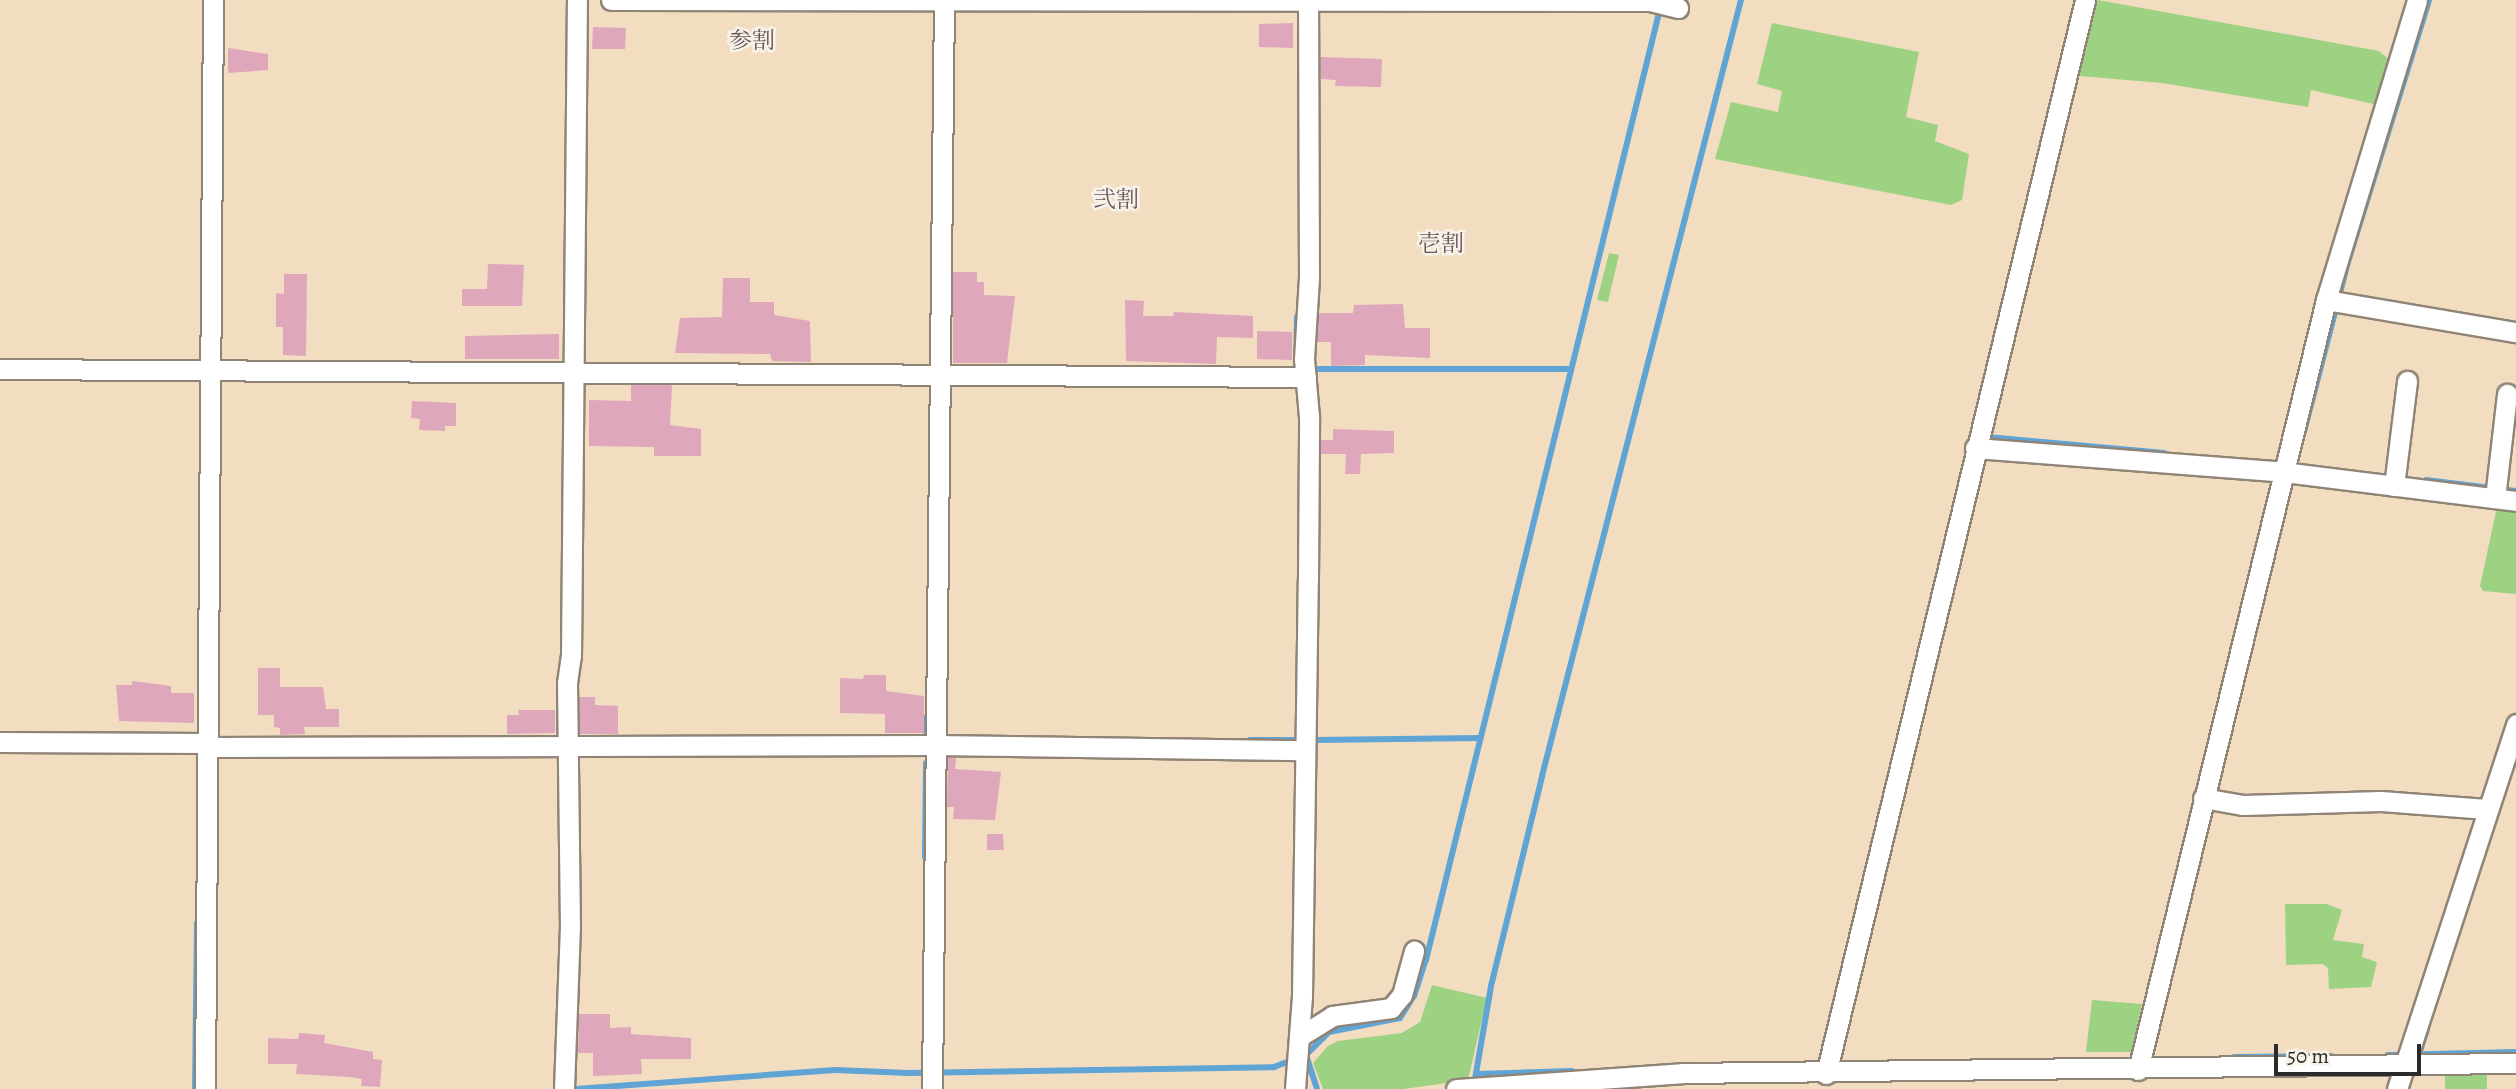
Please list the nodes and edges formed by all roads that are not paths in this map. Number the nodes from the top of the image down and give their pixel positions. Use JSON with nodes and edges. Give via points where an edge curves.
{"nodes":[{"id":1,"x":212,"y":0,"type":"edge"},
{"id":2,"x":577,"y":0,"type":"edge"},
{"id":3,"x":611,"y":0,"type":"edge"},
{"id":4,"x":2085,"y":0,"type":"edge"},
{"id":5,"x":2417,"y":0,"type":"edge"},
{"id":6,"x":1308,"y":1,"type":"edge"},
{"id":7,"x":944,"y":2,"type":"edge"},
{"id":8,"x":1667,"y":5,"type":"dead end"},
{"id":9,"x":2334,"y":301,"type":"junction"},
{"id":10,"x":2516,"y":332,"type":"edge"},
{"id":11,"x":0,"y":369,"type":"edge"},
{"id":12,"x":205,"y":370,"type":"junction"},
{"id":13,"x":574,"y":371,"type":"junction"},
{"id":14,"x":937,"y":374,"type":"junction"},
{"id":15,"x":1298,"y":377,"type":"junction"},
{"id":16,"x":2407,"y":381,"type":"dead end"},
{"id":17,"x":2507,"y":394,"type":"dead end"},
{"id":18,"x":1982,"y":449,"type":"junction"},
{"id":19,"x":2288,"y":469,"type":"junction"},
{"id":20,"x":2394,"y":486,"type":"junction"},
{"id":21,"x":2495,"y":498,"type":"junction"},
{"id":22,"x":2516,"y":501,"type":"edge"},
{"id":23,"x":2516,"y":724,"type":"edge"},
{"id":24,"x":0,"y":742,"type":"edge"},
{"id":25,"x":569,"y":743,"type":"junction"},
{"id":26,"x":207,"y":745,"type":"junction"},
{"id":27,"x":933,"y":746,"type":"junction"},
{"id":28,"x":1299,"y":750,"type":"junction"},
{"id":29,"x":2203,"y":798,"type":"junction"},
{"id":30,"x":2487,"y":809,"type":"junction"},
{"id":31,"x":1414,"y":951,"type":"dead end"},
{"id":32,"x":1298,"y":1050,"type":"junction"},
{"id":33,"x":2404,"y":1058,"type":"junction"},
{"id":34,"x":2138,"y":1063,"type":"junction"},
{"id":35,"x":2516,"y":1063,"type":"edge"},
{"id":36,"x":1826,"y":1067,"type":"junction"},
{"id":37,"x":932,"y":1078,"type":"edge"},
{"id":38,"x":2035,"y":1080,"type":"edge"},
{"id":39,"x":1681,"y":1081,"type":"edge"},
{"id":40,"x":564,"y":1085,"type":"edge"},
{"id":41,"x":205,"y":1089,"type":"edge"},
{"id":42,"x":1295,"y":1089,"type":"edge"},
{"id":43,"x":1456,"y":1089,"type":"edge"},
{"id":44,"x":2397,"y":1089,"type":"edge"}],
"edges":[{"from":1,"to":12,"type":"street"},
{"from":2,"to":13,"type":"street"},
{"from":3,"to":7,"type":"street"},
{"from":4,"to":18,"type":"street"},
{"from":5,"to":9,"type":"street"},
{"from":6,"to":7,"type":"street"},
{"from":6,"to":8,"type":"street"},
{"from":6,"to":15,"type":"street"},
{"from":7,"to":14,"type":"street"},
{"from":9,"to":10,"type":"street"},
{"from":9,"to":19,"type":"street"},
{"from":11,"to":12,"type":"street"},
{"from":12,"to":13,"type":"street"},
{"from":12,"to":26,"type":"street"},
{"from":13,"to":14,"type":"street"},
{"from":13,"to":25,"type":"street"},
{"from":14,"to":15,"type":"street"},
{"from":14,"to":27,"type":"street"},
{"from":15,"to":28,"type":"street"},
{"from":16,"to":20,"type":"street"},
{"from":17,"to":21,"type":"street"},
{"from":18,"to":19,"type":"street"},
{"from":18,"to":36,"type":"street"},
{"from":19,"to":20,"type":"street"},
{"from":19,"to":29,"type":"street"},
{"from":20,"to":21,"type":"street"},
{"from":21,"to":22,"type":"street"},
{"from":23,"to":30,"type":"street"},
{"from":24,"to":26,"type":"street"},
{"from":25,"to":26,"type":"street"},
{"from":25,"to":27,"type":"street"},
{"from":25,"to":40,"type":"street","via":[[570,928]]},
{"from":26,"to":41,"type":"street"},
{"from":27,"to":28,"type":"street"},
{"from":27,"to":37,"type":"street"},
{"from":28,"to":32,"type":"street"},
{"from":29,"to":30,"type":"street","via":[[2244,804],[2381,802]]},
{"from":29,"to":34,"type":"street"},
{"from":30,"to":33,"type":"street"},
{"from":31,"to":32,"type":"street","via":[[1402,995],[1391,1008],[1332,1016]]},
{"from":32,"to":42,"type":"street"},
{"from":33,"to":34,"type":"street"},
{"from":33,"to":35,"type":"street"},
{"from":33,"to":44,"type":"street"},
{"from":34,"to":38,"type":"street"},
{"from":36,"to":38,"type":"street"},
{"from":36,"to":39,"type":"street"},
{"from":39,"to":43,"type":"street"}]}
